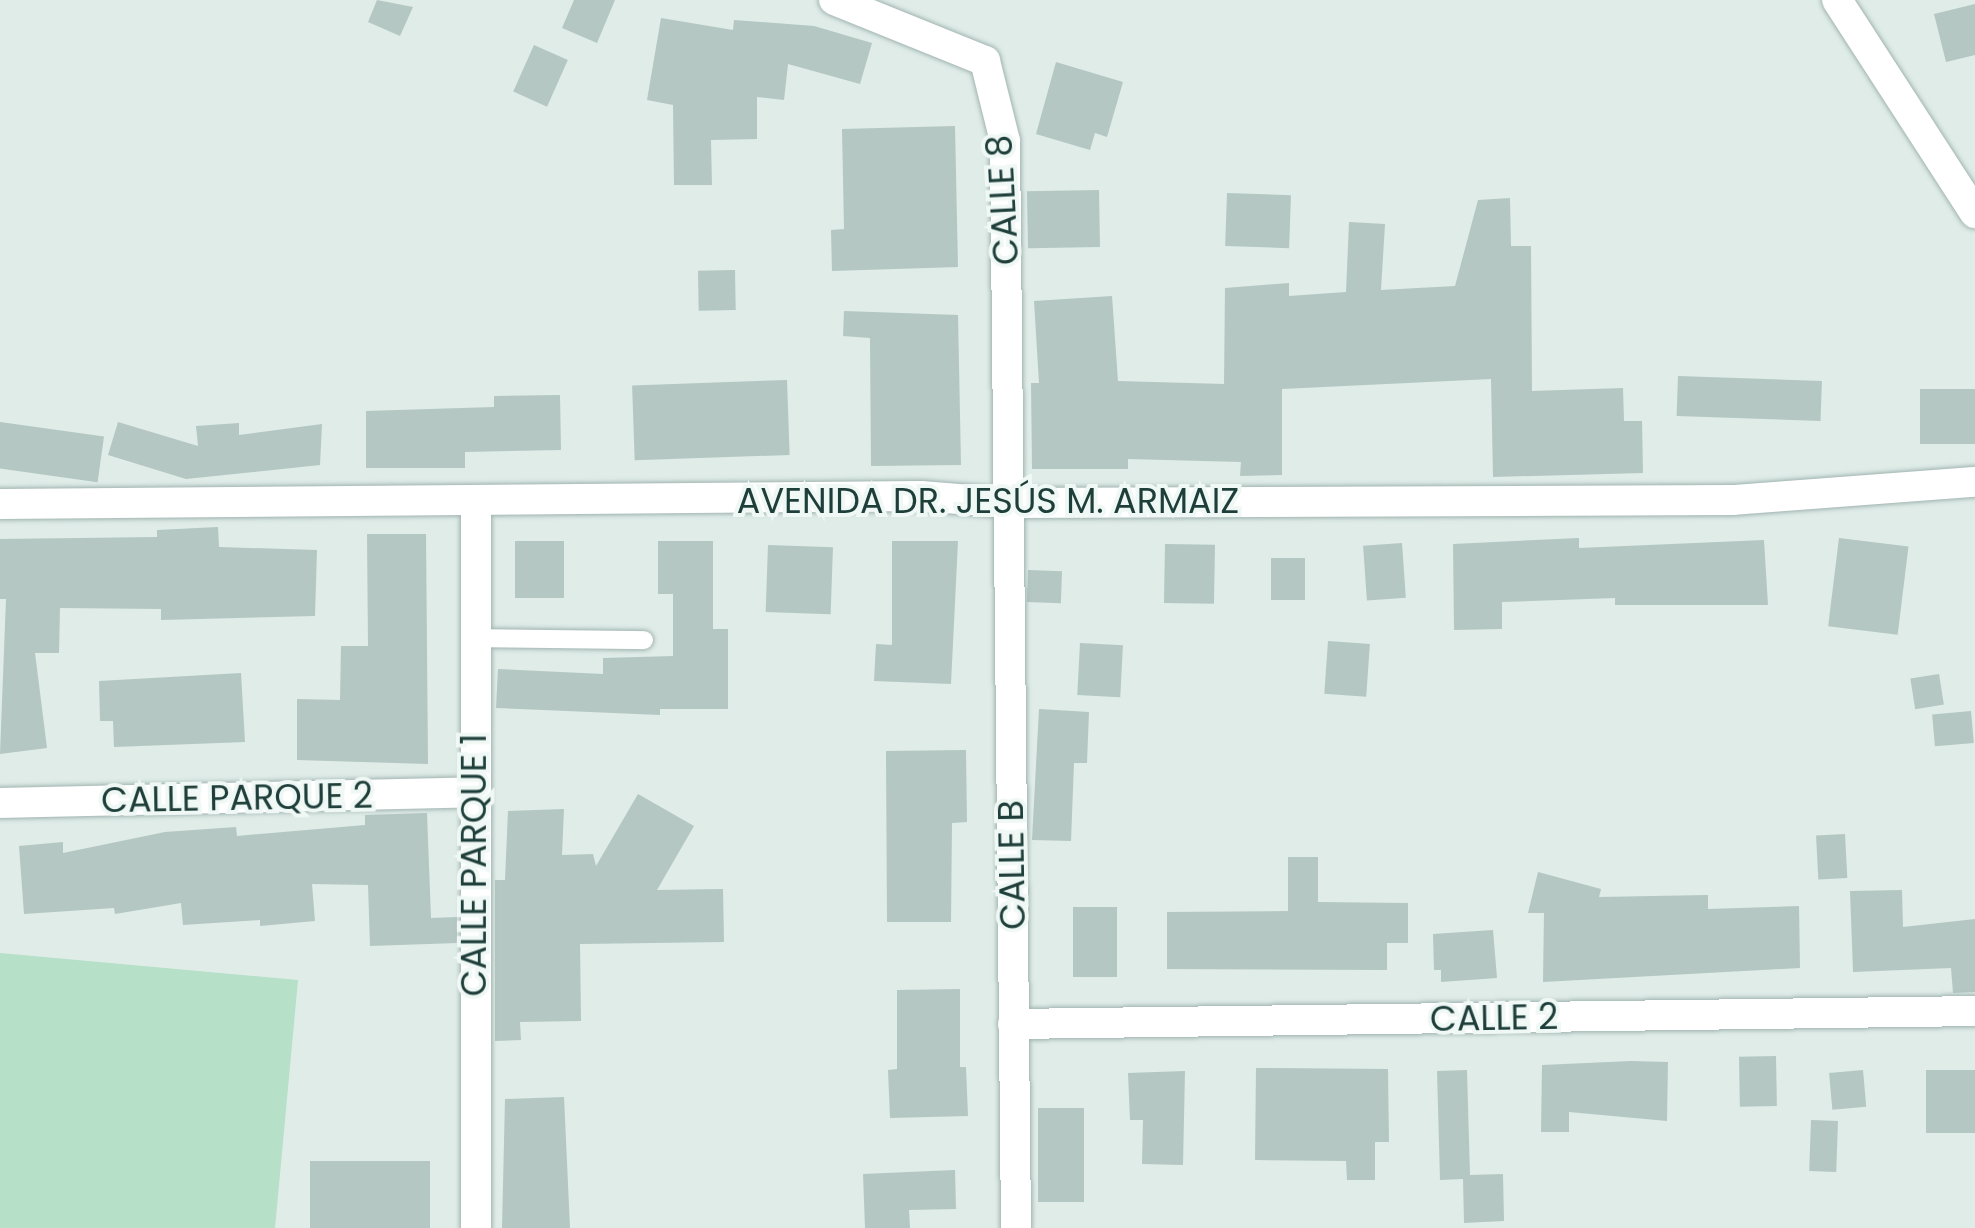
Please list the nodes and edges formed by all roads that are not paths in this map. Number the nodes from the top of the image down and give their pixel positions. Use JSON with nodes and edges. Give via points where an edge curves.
{"nodes":[{"id":1,"x":834,"y":0,"type":"edge"},
{"id":2,"x":1836,"y":0,"type":"edge"},
{"id":3,"x":1975,"y":213,"type":"edge"},
{"id":4,"x":1975,"y":482,"type":"edge"},
{"id":5,"x":476,"y":502,"type":"junction"},
{"id":6,"x":1009,"y":503,"type":"junction"},
{"id":7,"x":0,"y":504,"type":"edge"},
{"id":8,"x":475,"y":638,"type":"junction"},
{"id":9,"x":644,"y":640,"type":"dead end"},
{"id":10,"x":473,"y":792,"type":"junction"},
{"id":11,"x":0,"y":804,"type":"edge"},
{"id":12,"x":1975,"y":1012,"type":"edge"},
{"id":13,"x":1013,"y":1024,"type":"junction"},
{"id":14,"x":476,"y":1228,"type":"edge"},
{"id":15,"x":1016,"y":1228,"type":"edge"}],
"edges":[{"from":1,"to":6,"type":"street","name":"CALLE 8","via":[[985,61],[1005,141]]},
{"from":2,"to":3,"type":"street"},
{"from":4,"to":6,"type":"street","name":"AVENIDA DR. JESÚS M. ARMAIZ","via":[[1734,500]]},
{"from":5,"to":6,"type":"street","name":"AVENIDA DR. JESÚS M. ARMAIZ","via":[[921,496]]},
{"from":5,"to":7,"type":"street","name":"AVENIDA DR. JESÚS M. ARMAIZ"},
{"from":5,"to":8,"type":"street","name":"CALLE PARQUE 1"},
{"from":6,"to":13,"type":"street","name":"CALLE B"},
{"from":8,"to":9,"type":"lane"},
{"from":8,"to":10,"type":"street","name":"CALLE PARQUE 1"},
{"from":10,"to":11,"type":"street","name":"CALLE PARQUE 2"},
{"from":10,"to":14,"type":"street","name":"CALLE PARQUE 1"},
{"from":12,"to":13,"type":"street","name":"CALLE 2"},
{"from":13,"to":15,"type":"street","name":"CALLE B"}]}
